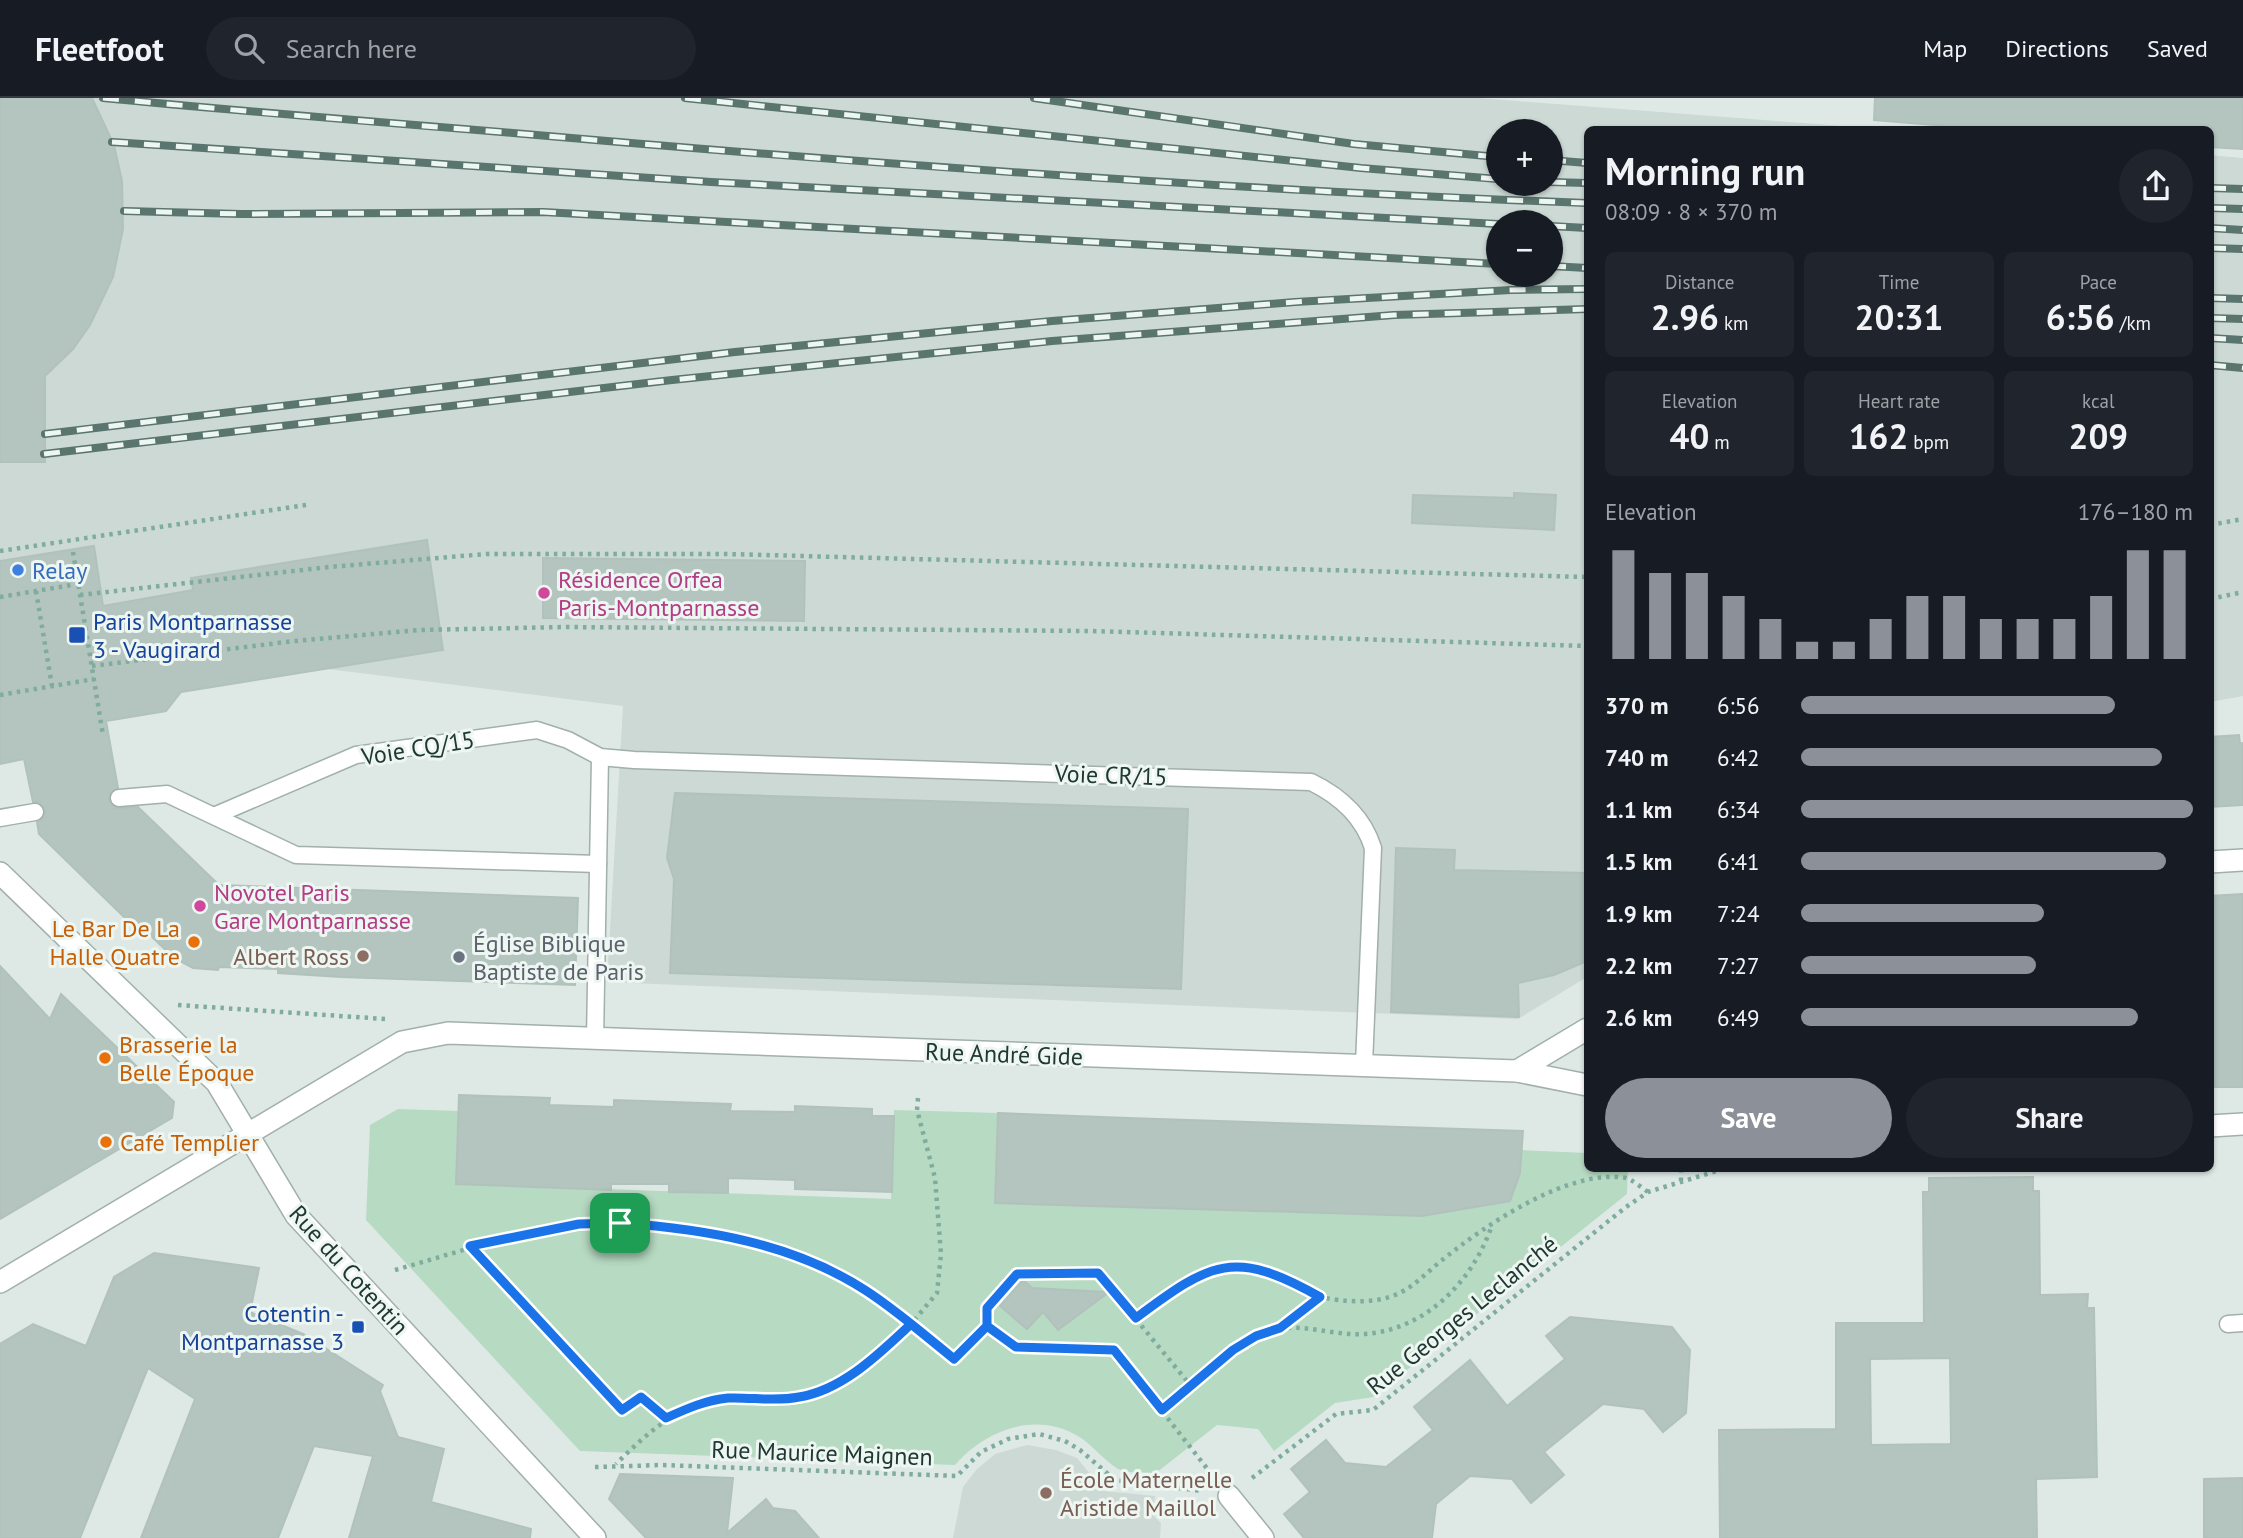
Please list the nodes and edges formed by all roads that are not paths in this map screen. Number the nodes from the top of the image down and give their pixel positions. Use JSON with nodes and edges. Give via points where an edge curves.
{"nodes":[{"id":1,"x":600,"y":757,"type":"junction"},
{"id":2,"x":120,"y":797,"type":"dead end"},
{"id":3,"x":35,"y":813,"type":"dead end"},
{"id":4,"x":216,"y":815,"type":"junction"},
{"id":5,"x":0,"y":818,"type":"edge"},
{"id":6,"x":2243,"y":860,"type":"edge"},
{"id":7,"x":2214,"y":862,"type":"edge"},
{"id":8,"x":598,"y":863,"type":"junction"},
{"id":9,"x":0,"y":873,"type":"edge"},
{"id":10,"x":1584,"y":1031,"type":"edge"},
{"id":11,"x":595,"y":1040,"type":"junction"},
{"id":12,"x":1364,"y":1065,"type":"junction"},
{"id":13,"x":1517,"y":1071,"type":"junction"},
{"id":14,"x":1584,"y":1083,"type":"edge"},
{"id":15,"x":2243,"y":1124,"type":"edge"},
{"id":16,"x":2214,"y":1126,"type":"edge"},
{"id":17,"x":249,"y":1135,"type":"junction"},
{"id":18,"x":0,"y":1282,"type":"edge"},
{"id":19,"x":1229,"y":1496,"type":"road end"},
{"id":20,"x":596,"y":1538,"type":"edge"},
{"id":21,"x":1264,"y":1538,"type":"edge"}],
"edges":[{"from":1,"to":4,"type":"lane","name":"Voie CQ/15","via":[[537,730],[356,755]]},
{"from":1,"to":8,"type":"lane"},
{"from":1,"to":12,"type":"lane","name":"Voie CR/15","via":[[1311,782],[1333,792],[1366,826],[1373,848]]},
{"from":2,"to":4,"type":"lane","via":[[167,794]]},
{"from":3,"to":5,"type":"lane"},
{"from":4,"to":8,"type":"lane","via":[[296,855]]},
{"from":6,"to":7,"type":"street"},
{"from":8,"to":11,"type":"lane"},
{"from":9,"to":17,"type":"street","name":"Rue du Cotentin","via":[[217,1083]]},
{"from":10,"to":13,"type":"street"},
{"from":11,"to":12,"type":"street","name":"Rue André Gide"},
{"from":11,"to":17,"type":"street","name":"Rue André Gide","via":[[447,1033],[420,1037],[402,1042]]},
{"from":12,"to":13,"type":"street","name":"Rue André Gide"},
{"from":13,"to":14,"type":"street","name":"Rue André Gide"},
{"from":15,"to":16,"type":"street"},
{"from":17,"to":18,"type":"street","name":"Rue André Gide"},
{"from":17,"to":20,"type":"street","name":"Rue du Cotentin","via":[[296,1215]]},
{"from":19,"to":21,"type":"street"}]}
